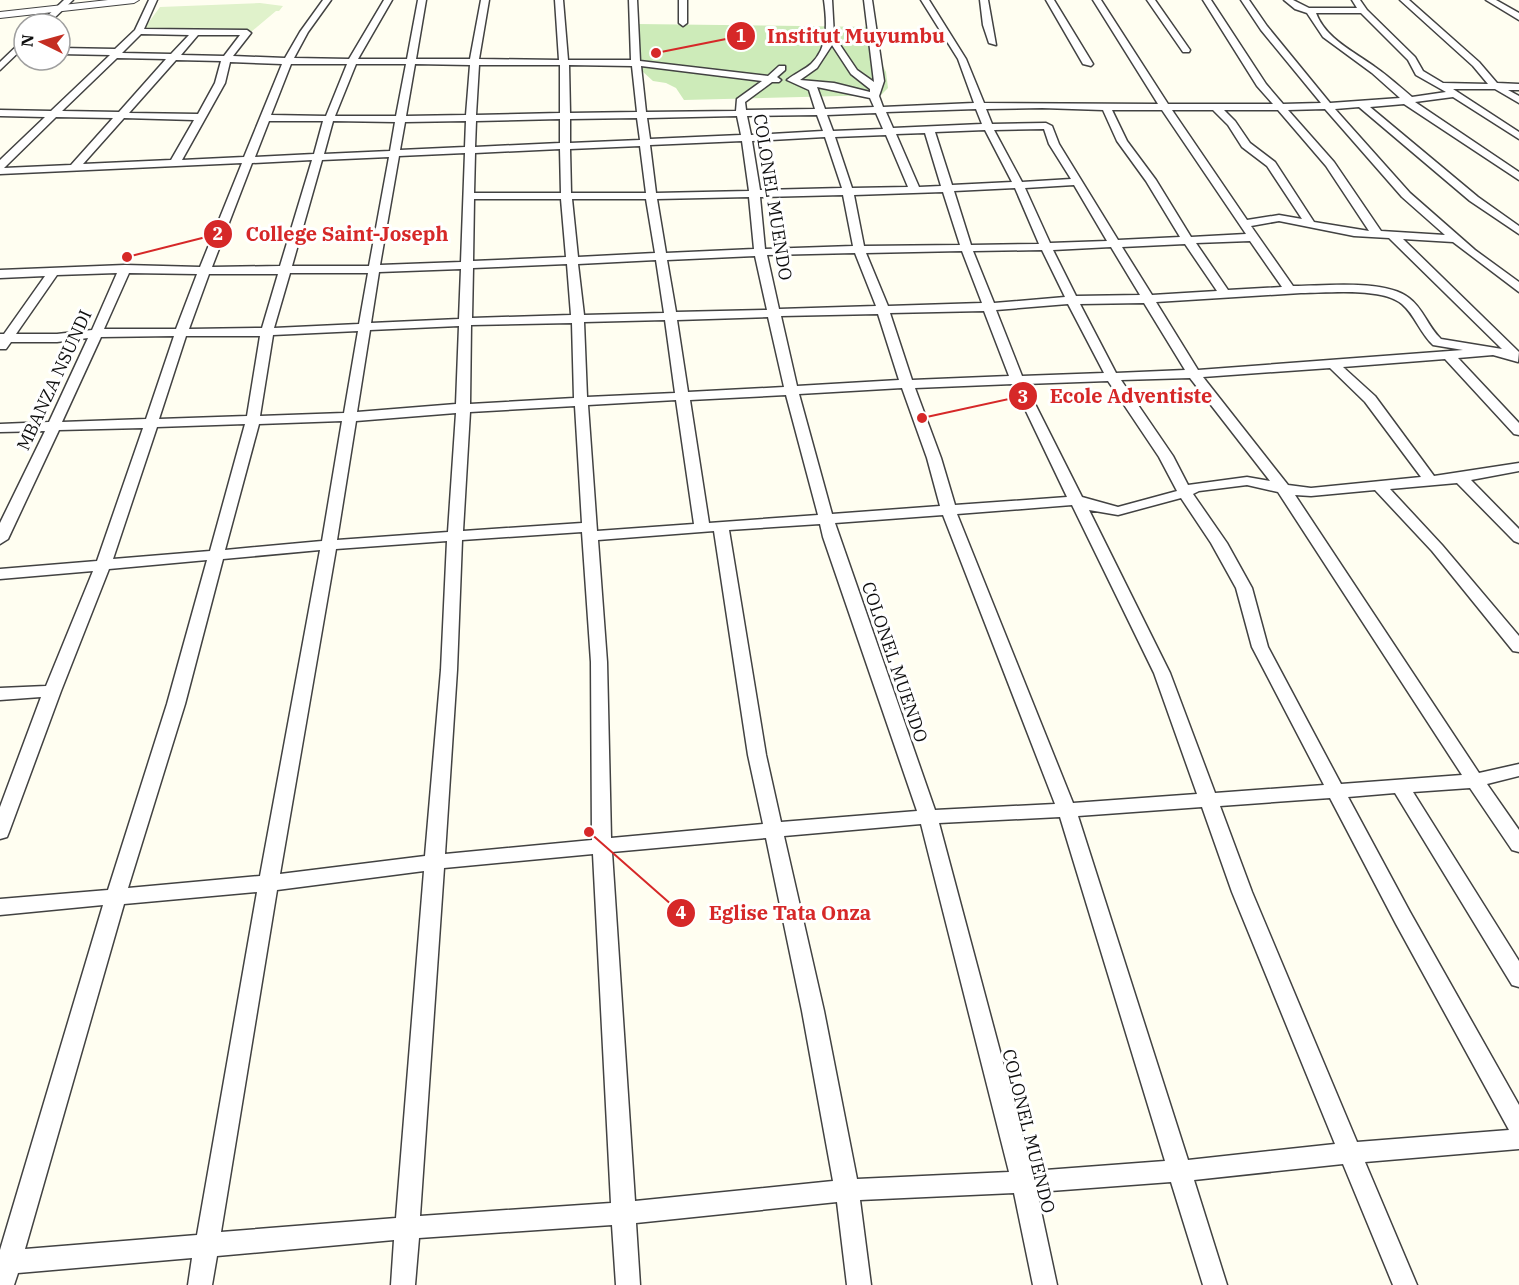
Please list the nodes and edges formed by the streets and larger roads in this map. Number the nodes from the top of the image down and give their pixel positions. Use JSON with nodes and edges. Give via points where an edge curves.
{"nodes":[{"id":1,"x":69,"y":0,"type":"edge"},
{"id":2,"x":134,"y":0,"type":"edge"},
{"id":3,"x":153,"y":0,"type":"edge"},
{"id":4,"x":327,"y":0,"type":"edge"},
{"id":5,"x":388,"y":0,"type":"edge"},
{"id":6,"x":422,"y":0,"type":"edge"},
{"id":7,"x":485,"y":0,"type":"edge"},
{"id":8,"x":559,"y":0,"type":"edge"},
{"id":9,"x":633,"y":0,"type":"edge"},
{"id":10,"x":683,"y":0,"type":"edge"},
{"id":11,"x":828,"y":0,"type":"edge"},
{"id":12,"x":868,"y":0,"type":"edge"},
{"id":13,"x":925,"y":0,"type":"edge"},
{"id":14,"x":984,"y":0,"type":"edge"},
{"id":15,"x":1050,"y":0,"type":"edge"},
{"id":16,"x":1098,"y":0,"type":"edge"},
{"id":17,"x":1150,"y":0,"type":"edge"},
{"id":18,"x":1207,"y":0,"type":"edge"},
{"id":19,"x":1245,"y":0,"type":"edge"},
{"id":20,"x":1288,"y":0,"type":"edge"},
{"id":21,"x":1356,"y":0,"type":"edge"},
{"id":22,"x":1404,"y":0,"type":"edge"},
{"id":23,"x":1490,"y":0,"type":"edge"},
{"id":24,"x":60,"y":8,"type":"junction"},
{"id":25,"x":1309,"y":10,"type":"junction"},
{"id":26,"x":1363,"y":10,"type":"junction"},
{"id":27,"x":56,"y":12,"type":"edge"},
{"id":28,"x":0,"y":15,"type":"edge"},
{"id":29,"x":1519,"y":17,"type":"edge"},
{"id":30,"x":683,"y":23,"type":"dead end"},
{"id":31,"x":139,"y":31,"type":"junction"},
{"id":32,"x":196,"y":32,"type":"junction"},
{"id":33,"x":830,"y":36,"type":"junction"},
{"id":34,"x":993,"y":43,"type":"dead end"},
{"id":35,"x":1186,"y":50,"type":"dead end"},
{"id":36,"x":72,"y":52,"type":"edge"},
{"id":37,"x":117,"y":54,"type":"junction"},
{"id":38,"x":176,"y":56,"type":"junction"},
{"id":39,"x":12,"y":57,"type":"edge"},
{"id":40,"x":226,"y":59,"type":"junction"},
{"id":41,"x":288,"y":62,"type":"junction"},
{"id":42,"x":352,"y":62,"type":"junction"},
{"id":43,"x":410,"y":63,"type":"junction"},
{"id":44,"x":564,"y":63,"type":"junction"},
{"id":45,"x":636,"y":63,"type":"junction"},
{"id":46,"x":475,"y":64,"type":"junction"},
{"id":47,"x":1088,"y":64,"type":"dead end"},
{"id":48,"x":0,"y":67,"type":"edge"},
{"id":49,"x":787,"y":74,"type":"junction"},
{"id":50,"x":769,"y":80,"type":"junction"},
{"id":51,"x":1494,"y":85,"type":"junction"},
{"id":52,"x":1444,"y":86,"type":"junction"},
{"id":53,"x":1519,"y":87,"type":"edge"},
{"id":54,"x":875,"y":92,"type":"junction"},
{"id":55,"x":1455,"y":93,"type":"junction"},
{"id":56,"x":1406,"y":99,"type":"junction"},
{"id":57,"x":1519,"y":100,"type":"edge"},
{"id":58,"x":1361,"y":104,"type":"junction"},
{"id":59,"x":1327,"y":105,"type":"junction"},
{"id":60,"x":980,"y":106,"type":"junction"},
{"id":61,"x":1165,"y":106,"type":"junction"},
{"id":62,"x":1214,"y":106,"type":"junction"},
{"id":63,"x":1277,"y":106,"type":"junction"},
{"id":64,"x":1106,"y":107,"type":"junction"},
{"id":65,"x":881,"y":109,"type":"junction"},
{"id":66,"x":822,"y":112,"type":"junction"},
{"id":67,"x":0,"y":113,"type":"edge"},
{"id":68,"x":54,"y":114,"type":"junction"},
{"id":69,"x":741,"y":114,"type":"junction"},
{"id":70,"x":641,"y":115,"type":"junction"},
{"id":71,"x":120,"y":116,"type":"junction"},
{"id":72,"x":564,"y":116,"type":"junction"},
{"id":73,"x":201,"y":117,"type":"junction"},
{"id":74,"x":470,"y":117,"type":"junction"},
{"id":75,"x":265,"y":118,"type":"junction"},
{"id":76,"x":328,"y":119,"type":"junction"},
{"id":77,"x":402,"y":119,"type":"junction"},
{"id":78,"x":988,"y":127,"type":"junction"},
{"id":79,"x":929,"y":130,"type":"junction"},
{"id":80,"x":891,"y":132,"type":"junction"},
{"id":81,"x":831,"y":135,"type":"junction"},
{"id":82,"x":1519,"y":136,"type":"edge"},
{"id":83,"x":746,"y":139,"type":"junction"},
{"id":84,"x":645,"y":142,"type":"junction"},
{"id":85,"x":564,"y":146,"type":"junction"},
{"id":86,"x":469,"y":150,"type":"junction"},
{"id":87,"x":395,"y":154,"type":"junction"},
{"id":88,"x":319,"y":157,"type":"junction"},
{"id":89,"x":249,"y":160,"type":"junction"},
{"id":90,"x":175,"y":163,"type":"junction"},
{"id":91,"x":0,"y":166,"type":"edge"},
{"id":92,"x":74,"y":168,"type":"junction"},
{"id":93,"x":0,"y":171,"type":"edge"},
{"id":94,"x":1519,"y":177,"type":"edge"},
{"id":95,"x":1078,"y":182,"type":"junction"},
{"id":96,"x":1018,"y":184,"type":"junction"},
{"id":97,"x":948,"y":188,"type":"junction"},
{"id":98,"x":915,"y":190,"type":"junction"},
{"id":99,"x":848,"y":191,"type":"junction"},
{"id":100,"x":754,"y":193,"type":"junction"},
{"id":101,"x":566,"y":195,"type":"junction"},
{"id":102,"x":468,"y":196,"type":"junction"},
{"id":103,"x":651,"y":196,"type":"junction"},
{"id":104,"x":1244,"y":224,"type":"junction"},
{"id":105,"x":1309,"y":224,"type":"junction"},
{"id":106,"x":1519,"y":231,"type":"edge"},
{"id":107,"x":1377,"y":234,"type":"junction"},
{"id":108,"x":1392,"y":235,"type":"junction"},
{"id":109,"x":1252,"y":237,"type":"junction"},
{"id":110,"x":1456,"y":239,"type":"junction"},
{"id":111,"x":1189,"y":240,"type":"junction"},
{"id":112,"x":1114,"y":244,"type":"junction"},
{"id":113,"x":966,"y":247,"type":"junction"},
{"id":114,"x":1046,"y":247,"type":"junction"},
{"id":115,"x":859,"y":249,"type":"junction"},
{"id":116,"x":760,"y":252,"type":"junction"},
{"id":117,"x":660,"y":257,"type":"junction"},
{"id":118,"x":571,"y":261,"type":"junction"},
{"id":119,"x":466,"y":265,"type":"junction"},
{"id":120,"x":125,"y":269,"type":"junction"},
{"id":121,"x":374,"y":269,"type":"junction"},
{"id":122,"x":206,"y":270,"type":"junction"},
{"id":123,"x":54,"y":271,"type":"junction"},
{"id":124,"x":286,"y":271,"type":"junction"},
{"id":125,"x":0,"y":274,"type":"edge"},
{"id":126,"x":1519,"y":288,"type":"edge"},
{"id":127,"x":1290,"y":290,"type":"junction"},
{"id":128,"x":1225,"y":294,"type":"junction"},
{"id":129,"x":1147,"y":299,"type":"junction"},
{"id":130,"x":1072,"y":300,"type":"junction"},
{"id":131,"x":990,"y":307,"type":"junction"},
{"id":132,"x":883,"y":309,"type":"junction"},
{"id":133,"x":772,"y":313,"type":"junction"},
{"id":134,"x":671,"y":315,"type":"junction"},
{"id":135,"x":578,"y":320,"type":"junction"},
{"id":136,"x":464,"y":322,"type":"junction"},
{"id":137,"x":364,"y":328,"type":"junction"},
{"id":138,"x":267,"y":332,"type":"junction"},
{"id":139,"x":97,"y":333,"type":"junction"},
{"id":140,"x":181,"y":333,"type":"junction"},
{"id":141,"x":2,"y":342,"type":"edge"},
{"id":142,"x":1492,"y":352,"type":"junction"},
{"id":143,"x":1448,"y":355,"type":"junction"},
{"id":144,"x":1518,"y":357,"type":"edge"},
{"id":145,"x":1333,"y":364,"type":"junction"},
{"id":146,"x":1194,"y":374,"type":"junction"},
{"id":147,"x":1112,"y":377,"type":"junction"},
{"id":148,"x":1018,"y":382,"type":"junction"},
{"id":149,"x":907,"y":384,"type":"junction"},
{"id":150,"x":791,"y":390,"type":"junction"},
{"id":151,"x":682,"y":396,"type":"junction"},
{"id":152,"x":581,"y":402,"type":"junction"},
{"id":153,"x":463,"y":408,"type":"junction"},
{"id":154,"x":350,"y":417,"type":"junction"},
{"id":155,"x":253,"y":419,"type":"junction"},
{"id":156,"x":53,"y":425,"type":"junction"},
{"id":157,"x":152,"y":425,"type":"junction"},
{"id":158,"x":0,"y":428,"type":"edge"},
{"id":159,"x":1519,"y":431,"type":"edge"},
{"id":160,"x":1519,"y":467,"type":"edge"},
{"id":161,"x":1461,"y":478,"type":"junction"},
{"id":162,"x":1430,"y":480,"type":"junction"},
{"id":163,"x":1379,"y":486,"type":"junction"},
{"id":164,"x":1282,"y":489,"type":"junction"},
{"id":165,"x":1185,"y":493,"type":"junction"},
{"id":166,"x":1077,"y":500,"type":"junction"},
{"id":167,"x":949,"y":511,"type":"junction"},
{"id":168,"x":827,"y":519,"type":"junction"},
{"id":169,"x":712,"y":528,"type":"junction"},
{"id":170,"x":590,"y":532,"type":"junction"},
{"id":171,"x":456,"y":536,"type":"junction"},
{"id":172,"x":1519,"y":538,"type":"edge"},
{"id":173,"x":0,"y":539,"type":"edge"},
{"id":174,"x":329,"y":545,"type":"junction"},
{"id":175,"x":216,"y":554,"type":"junction"},
{"id":176,"x":101,"y":565,"type":"junction"},
{"id":177,"x":0,"y":574,"type":"edge"},
{"id":178,"x":1519,"y":647,"type":"edge"},
{"id":179,"x":51,"y":691,"type":"junction"},
{"id":180,"x":0,"y":694,"type":"edge"},
{"id":181,"x":1519,"y":770,"type":"edge"},
{"id":182,"x":1474,"y":781,"type":"junction"},
{"id":183,"x":1400,"y":786,"type":"junction"},
{"id":184,"x":1336,"y":790,"type":"junction"},
{"id":185,"x":1209,"y":799,"type":"junction"},
{"id":186,"x":1067,"y":810,"type":"junction"},
{"id":187,"x":928,"y":817,"type":"junction"},
{"id":188,"x":772,"y":830,"type":"junction"},
{"id":189,"x":0,"y":832,"type":"edge"},
{"id":190,"x":1519,"y":845,"type":"edge"},
{"id":191,"x":602,"y":848,"type":"junction"},
{"id":192,"x":435,"y":862,"type":"junction"},
{"id":193,"x":270,"y":883,"type":"junction"},
{"id":194,"x":116,"y":896,"type":"junction"},
{"id":195,"x":0,"y":907,"type":"edge"},
{"id":196,"x":1519,"y":979,"type":"edge"},
{"id":197,"x":1519,"y":1126,"type":"edge"},
{"id":198,"x":1519,"y":1139,"type":"edge"},
{"id":199,"x":1352,"y":1153,"type":"junction"},
{"id":200,"x":1180,"y":1171,"type":"junction"},
{"id":201,"x":1023,"y":1182,"type":"junction"},
{"id":202,"x":847,"y":1190,"type":"junction"},
{"id":203,"x":624,"y":1213,"type":"junction"},
{"id":204,"x":406,"y":1228,"type":"junction"},
{"id":205,"x":207,"y":1246,"type":"junction"},
{"id":206,"x":3,"y":1270,"type":"edge"},
{"id":207,"x":200,"y":1285,"type":"edge"},
{"id":208,"x":403,"y":1285,"type":"edge"},
{"id":209,"x":628,"y":1285,"type":"edge"},
{"id":210,"x":859,"y":1285,"type":"edge"},
{"id":211,"x":1045,"y":1285,"type":"edge"},
{"id":212,"x":1215,"y":1285,"type":"edge"},
{"id":213,"x":1405,"y":1285,"type":"edge"}],
"edges":[{"from":1,"to":24,"type":"street"},
{"from":2,"to":24,"type":"street"},
{"from":3,"to":31,"type":"street"},
{"from":4,"to":41,"type":"street"},
{"from":5,"to":42,"type":"street"},
{"from":6,"to":43,"type":"street"},
{"from":7,"to":46,"type":"street","via":[[477,29]]},
{"from":8,"to":44,"type":"street"},
{"from":9,"to":45,"type":"street"},
{"from":10,"to":30,"type":"street"},
{"from":11,"to":33,"type":"street","via":[[833,27]]},
{"from":12,"to":54,"type":"street","via":[[879,81]]},
{"from":13,"to":60,"type":"street","via":[[962,59]]},
{"from":14,"to":34,"type":"street"},
{"from":15,"to":47,"type":"street"},
{"from":16,"to":61,"type":"street"},
{"from":17,"to":35,"type":"street"},
{"from":18,"to":63,"type":"street"},
{"from":19,"to":59,"type":"street"},
{"from":20,"to":25,"type":"street"},
{"from":21,"to":26,"type":"street"},
{"from":22,"to":51,"type":"street"},
{"from":23,"to":29,"type":"street"},
{"from":24,"to":27,"type":"street"},
{"from":24,"to":28,"type":"street"},
{"from":25,"to":26,"type":"street"},
{"from":25,"to":56,"type":"street","via":[[1315,24],[1343,51],[1366,63]]},
{"from":26,"to":52,"type":"street","via":[[1412,59],[1419,73]]},
{"from":31,"to":32,"type":"street"},
{"from":31,"to":37,"type":"street"},
{"from":32,"to":38,"type":"street"},
{"from":32,"to":40,"type":"street","via":[[248,33]]},
{"from":33,"to":49,"type":"street","name":"COLONEL MUENDO","via":[[815,67]]},
{"from":33,"to":54,"type":"street","via":[[854,72]]},
{"from":36,"to":37,"type":"street"},
{"from":37,"to":38,"type":"street"},
{"from":37,"to":68,"type":"street"},
{"from":38,"to":40,"type":"street"},
{"from":38,"to":71,"type":"street"},
{"from":39,"to":48,"type":"street"},
{"from":40,"to":41,"type":"street"},
{"from":40,"to":73,"type":"street","via":[[220,83]]},
{"from":41,"to":42,"type":"street"},
{"from":41,"to":75,"type":"street"},
{"from":42,"to":43,"type":"street"},
{"from":42,"to":76,"type":"street"},
{"from":43,"to":46,"type":"street"},
{"from":43,"to":77,"type":"street"},
{"from":44,"to":45,"type":"street"},
{"from":44,"to":46,"type":"street"},
{"from":44,"to":72,"type":"street"},
{"from":45,"to":50,"type":"street"},
{"from":45,"to":70,"type":"street"},
{"from":46,"to":74,"type":"street"},
{"from":49,"to":50,"type":"street","name":"COLONEL MUENDO"},
{"from":49,"to":54,"type":"street"},
{"from":49,"to":66,"type":"street","via":[[813,88]]},
{"from":50,"to":69,"type":"street","name":"COLONEL MUENDO","via":[[741,101]]},
{"from":51,"to":52,"type":"street"},
{"from":51,"to":53,"type":"street"},
{"from":51,"to":57,"type":"street"},
{"from":52,"to":55,"type":"street"},
{"from":54,"to":65,"type":"street"},
{"from":55,"to":56,"type":"street"},
{"from":55,"to":82,"type":"street"},
{"from":56,"to":58,"type":"street"},
{"from":56,"to":94,"type":"street"},
{"from":58,"to":59,"type":"street"},
{"from":58,"to":106,"type":"street","via":[[1474,199]]},
{"from":59,"to":63,"type":"street"},
{"from":59,"to":110,"type":"street","via":[[1406,195]]},
{"from":60,"to":64,"type":"street"},
{"from":60,"to":65,"type":"street"},
{"from":60,"to":78,"type":"street"},
{"from":61,"to":62,"type":"street"},
{"from":61,"to":64,"type":"street"},
{"from":61,"to":104,"type":"street"},
{"from":62,"to":63,"type":"street"},
{"from":62,"to":105,"type":"street","via":[[1232,123],[1246,146],[1271,164]]},
{"from":63,"to":107,"type":"street","via":[[1330,164]]},
{"from":64,"to":111,"type":"street","via":[[1122,141]]},
{"from":65,"to":66,"type":"street"},
{"from":65,"to":80,"type":"street"},
{"from":66,"to":69,"type":"street"},
{"from":66,"to":81,"type":"street"},
{"from":67,"to":68,"type":"street"},
{"from":68,"to":71,"type":"street"},
{"from":68,"to":91,"type":"street"},
{"from":69,"to":70,"type":"street"},
{"from":69,"to":83,"type":"street","name":"COLONEL MUENDO"},
{"from":70,"to":72,"type":"street"},
{"from":70,"to":84,"type":"street"},
{"from":71,"to":73,"type":"street"},
{"from":71,"to":92,"type":"street"},
{"from":72,"to":74,"type":"street"},
{"from":72,"to":85,"type":"street"},
{"from":73,"to":90,"type":"street"},
{"from":74,"to":77,"type":"street"},
{"from":74,"to":86,"type":"street"},
{"from":75,"to":76,"type":"street"},
{"from":75,"to":89,"type":"street"},
{"from":76,"to":77,"type":"street"},
{"from":76,"to":88,"type":"street"},
{"from":77,"to":87,"type":"street"},
{"from":78,"to":79,"type":"street"},
{"from":78,"to":95,"type":"street","via":[[1049,128],[1054,144]]},
{"from":78,"to":96,"type":"street"},
{"from":79,"to":80,"type":"street"},
{"from":79,"to":97,"type":"street"},
{"from":80,"to":81,"type":"street"},
{"from":80,"to":98,"type":"street"},
{"from":81,"to":83,"type":"street"},
{"from":81,"to":99,"type":"street"},
{"from":83,"to":84,"type":"street"},
{"from":83,"to":100,"type":"street","name":"COLONEL MUENDO"},
{"from":84,"to":85,"type":"street"},
{"from":84,"to":103,"type":"street"},
{"from":85,"to":86,"type":"street"},
{"from":85,"to":101,"type":"street"},
{"from":86,"to":87,"type":"street"},
{"from":86,"to":102,"type":"street"},
{"from":87,"to":88,"type":"street"},
{"from":87,"to":121,"type":"street"},
{"from":88,"to":89,"type":"street"},
{"from":88,"to":124,"type":"street"},
{"from":89,"to":90,"type":"street"},
{"from":89,"to":122,"type":"street"},
{"from":90,"to":92,"type":"street"},
{"from":92,"to":93,"type":"street"},
{"from":95,"to":96,"type":"street"},
{"from":95,"to":112,"type":"street"},
{"from":96,"to":97,"type":"street"},
{"from":96,"to":114,"type":"street"},
{"from":97,"to":98,"type":"street"},
{"from":97,"to":113,"type":"street"},
{"from":98,"to":99,"type":"street"},
{"from":99,"to":100,"type":"street"},
{"from":99,"to":115,"type":"street"},
{"from":100,"to":103,"type":"street"},
{"from":100,"to":116,"type":"street","name":"COLONEL MUENDO"},
{"from":101,"to":102,"type":"street"},
{"from":101,"to":103,"type":"street"},
{"from":101,"to":118,"type":"street"},
{"from":102,"to":119,"type":"street"},
{"from":103,"to":117,"type":"street"},
{"from":104,"to":105,"type":"street","via":[[1279,218]]},
{"from":104,"to":109,"type":"street"},
{"from":105,"to":107,"type":"street"},
{"from":107,"to":108,"type":"street"},
{"from":108,"to":110,"type":"street"},
{"from":108,"to":144,"type":"street"},
{"from":109,"to":111,"type":"street"},
{"from":109,"to":127,"type":"street"},
{"from":110,"to":126,"type":"street"},
{"from":111,"to":112,"type":"street"},
{"from":111,"to":128,"type":"street"},
{"from":112,"to":114,"type":"street"},
{"from":112,"to":129,"type":"street"},
{"from":113,"to":114,"type":"street"},
{"from":113,"to":115,"type":"street"},
{"from":113,"to":131,"type":"street"},
{"from":114,"to":130,"type":"street"},
{"from":115,"to":116,"type":"street"},
{"from":115,"to":132,"type":"street"},
{"from":116,"to":117,"type":"street"},
{"from":116,"to":133,"type":"street","name":"COLONEL MUENDO"},
{"from":117,"to":118,"type":"street"},
{"from":117,"to":134,"type":"street"},
{"from":118,"to":119,"type":"street"},
{"from":118,"to":135,"type":"street"},
{"from":119,"to":121,"type":"street"},
{"from":119,"to":136,"type":"street"},
{"from":120,"to":122,"type":"street"},
{"from":120,"to":123,"type":"street"},
{"from":120,"to":139,"type":"street","name":"MBANZA NSUNDI"},
{"from":121,"to":124,"type":"street"},
{"from":121,"to":137,"type":"street"},
{"from":122,"to":124,"type":"street"},
{"from":122,"to":140,"type":"street"},
{"from":123,"to":125,"type":"street"},
{"from":123,"to":141,"type":"street"},
{"from":124,"to":138,"type":"street"},
{"from":127,"to":128,"type":"street"},
{"from":127,"to":142,"type":"street","via":[[1374,290],[1389,294],[1405,301],[1437,342]]},
{"from":128,"to":129,"type":"street"},
{"from":129,"to":130,"type":"street"},
{"from":129,"to":146,"type":"street"},
{"from":130,"to":131,"type":"street"},
{"from":130,"to":147,"type":"street"},
{"from":131,"to":132,"type":"street"},
{"from":131,"to":148,"type":"street"},
{"from":132,"to":133,"type":"street"},
{"from":132,"to":149,"type":"street"},
{"from":133,"to":134,"type":"street"},
{"from":133,"to":150,"type":"street","name":"COLONEL MUENDO"},
{"from":134,"to":135,"type":"street"},
{"from":134,"to":151,"type":"street"},
{"from":135,"to":136,"type":"street"},
{"from":135,"to":152,"type":"street"},
{"from":136,"to":137,"type":"street"},
{"from":136,"to":153,"type":"street"},
{"from":137,"to":138,"type":"street"},
{"from":137,"to":154,"type":"street"},
{"from":138,"to":140,"type":"street"},
{"from":138,"to":155,"type":"street"},
{"from":139,"to":140,"type":"street"},
{"from":139,"to":141,"type":"street"},
{"from":139,"to":156,"type":"street","name":"MBANZA NSUNDI"},
{"from":140,"to":157,"type":"street"},
{"from":142,"to":143,"type":"street"},
{"from":142,"to":144,"type":"street"},
{"from":143,"to":145,"type":"street"},
{"from":143,"to":159,"type":"street"},
{"from":145,"to":146,"type":"street"},
{"from":145,"to":162,"type":"street","via":[[1370,399]]},
{"from":146,"to":147,"type":"street"},
{"from":146,"to":164,"type":"street"},
{"from":147,"to":148,"type":"street"},
{"from":147,"to":165,"type":"street","via":[[1166,456]]},
{"from":148,"to":149,"type":"street"},
{"from":148,"to":166,"type":"street"},
{"from":149,"to":150,"type":"street"},
{"from":149,"to":167,"type":"street"},
{"from":150,"to":151,"type":"street"},
{"from":150,"to":168,"type":"street","name":"COLONEL MUENDO"},
{"from":151,"to":152,"type":"street"},
{"from":151,"to":169,"type":"street"},
{"from":152,"to":153,"type":"street"},
{"from":152,"to":170,"type":"street"},
{"from":153,"to":154,"type":"street"},
{"from":153,"to":171,"type":"street"},
{"from":154,"to":155,"type":"street"},
{"from":154,"to":174,"type":"street"},
{"from":155,"to":157,"type":"street"},
{"from":155,"to":175,"type":"street"},
{"from":156,"to":157,"type":"street"},
{"from":156,"to":158,"type":"street"},
{"from":156,"to":173,"type":"street","name":"MBANZA NSUNDI"},
{"from":157,"to":176,"type":"street"},
{"from":160,"to":161,"type":"street"},
{"from":161,"to":162,"type":"street"},
{"from":161,"to":172,"type":"street"},
{"from":162,"to":163,"type":"street"},
{"from":163,"to":164,"type":"street","via":[[1311,492]]},
{"from":163,"to":178,"type":"street","via":[[1437,548]]},
{"from":164,"to":165,"type":"street","via":[[1247,481],[1195,487]]},
{"from":164,"to":182,"type":"street"},
{"from":165,"to":166,"type":"street","via":[[1118,511]]},
{"from":165,"to":184,"type":"street","via":[[1245,588],[1260,647]]},
{"from":166,"to":167,"type":"street"},
{"from":166,"to":185,"type":"street","via":[[1162,673]]},
{"from":167,"to":168,"type":"street"},
{"from":167,"to":186,"type":"street"},
{"from":168,"to":169,"type":"street"},
{"from":168,"to":187,"type":"street","name":"COLONEL MUENDO"},
{"from":169,"to":170,"type":"street"},
{"from":169,"to":188,"type":"street"},
{"from":170,"to":171,"type":"street"},
{"from":170,"to":191,"type":"street","via":[[599,662]]},
{"from":171,"to":174,"type":"street"},
{"from":171,"to":192,"type":"street"},
{"from":174,"to":175,"type":"street"},
{"from":174,"to":193,"type":"street"},
{"from":175,"to":176,"type":"street"},
{"from":175,"to":194,"type":"street","via":[[176,704]]},
{"from":176,"to":177,"type":"street"},
{"from":176,"to":179,"type":"street"},
{"from":179,"to":180,"type":"street"},
{"from":179,"to":189,"type":"street"},
{"from":181,"to":182,"type":"street"},
{"from":182,"to":183,"type":"street"},
{"from":182,"to":190,"type":"street"},
{"from":183,"to":184,"type":"street"},
{"from":183,"to":196,"type":"street"},
{"from":184,"to":185,"type":"street"},
{"from":184,"to":197,"type":"street"},
{"from":185,"to":186,"type":"street"},
{"from":185,"to":199,"type":"street","via":[[1242,892]]},
{"from":186,"to":187,"type":"street"},
{"from":186,"to":200,"type":"street"},
{"from":187,"to":188,"type":"street"},
{"from":187,"to":201,"type":"street","name":"COLONEL MUENDO"},
{"from":188,"to":191,"type":"street"},
{"from":188,"to":202,"type":"street","via":[[813,1011]]},
{"from":191,"to":192,"type":"street"},
{"from":191,"to":203,"type":"street"},
{"from":192,"to":193,"type":"street"},
{"from":192,"to":204,"type":"street"},
{"from":193,"to":194,"type":"street"},
{"from":193,"to":205,"type":"street"},
{"from":194,"to":195,"type":"street"},
{"from":194,"to":206,"type":"street"},
{"from":198,"to":199,"type":"street"},
{"from":199,"to":200,"type":"street"},
{"from":199,"to":213,"type":"street"},
{"from":200,"to":201,"type":"street"},
{"from":200,"to":212,"type":"street"},
{"from":201,"to":202,"type":"street"},
{"from":201,"to":211,"type":"street","name":"COLONEL MUENDO"},
{"from":202,"to":203,"type":"street"},
{"from":202,"to":210,"type":"street"},
{"from":203,"to":204,"type":"street"},
{"from":203,"to":209,"type":"street"},
{"from":204,"to":205,"type":"street"},
{"from":204,"to":208,"type":"street"},
{"from":205,"to":206,"type":"street"},
{"from":205,"to":207,"type":"street"}]}
